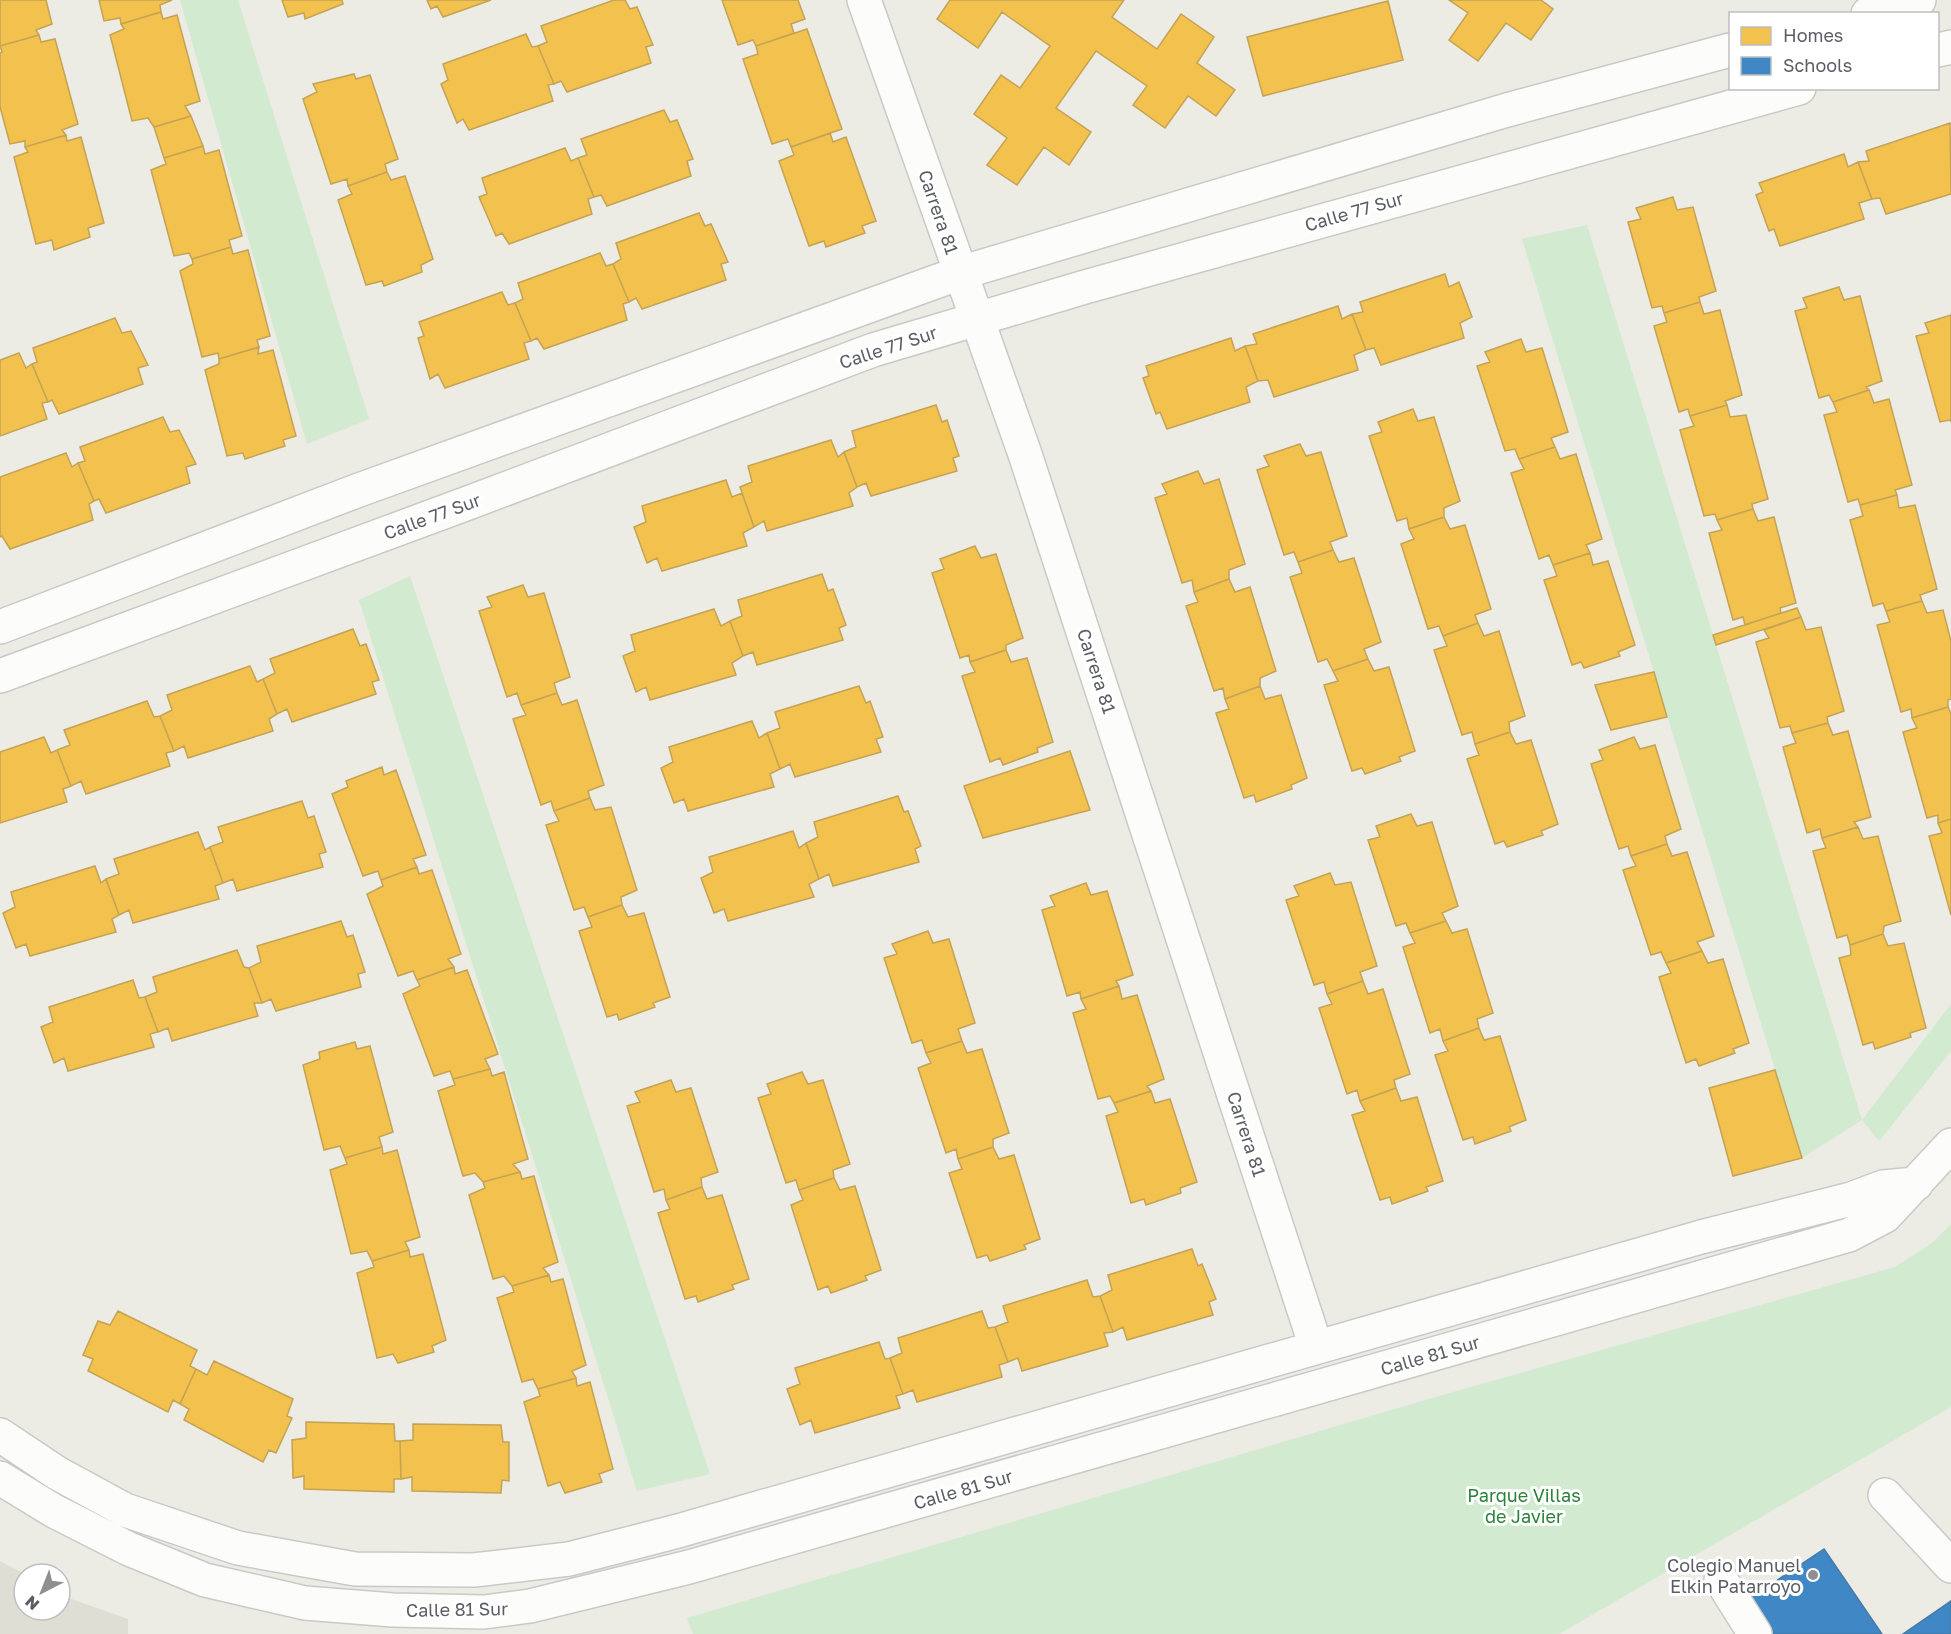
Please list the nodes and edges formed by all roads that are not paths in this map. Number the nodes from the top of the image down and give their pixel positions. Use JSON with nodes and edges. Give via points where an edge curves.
{"nodes":[{"id":1,"x":864,"y":0,"type":"edge"},
{"id":2,"x":1919,"y":0,"type":"edge"},
{"id":3,"x":1875,"y":12,"type":"edge"},
{"id":4,"x":1729,"y":51,"type":"edge"},
{"id":5,"x":1792,"y":90,"type":"edge"},
{"id":6,"x":960,"y":273,"type":"junction"},
{"id":7,"x":976,"y":318,"type":"junction"},
{"id":8,"x":0,"y":627,"type":"edge"},
{"id":9,"x":0,"y":676,"type":"edge"},
{"id":10,"x":1951,"y":1145,"type":"edge"},
{"id":11,"x":1916,"y":1184,"type":"junction"},
{"id":12,"x":1317,"y":1347,"type":"junction"},
{"id":13,"x":0,"y":1435,"type":"edge"},
{"id":14,"x":0,"y":1478,"type":"edge"},
{"id":15,"x":1885,"y":1495,"type":"dead end"},
{"id":16,"x":1951,"y":1566,"type":"edge"},
{"id":17,"x":1721,"y":1580,"type":"dead end"},
{"id":18,"x":1755,"y":1634,"type":"edge"}],
"edges":[{"from":1,"to":6,"type":"street","name":"Carrera 81"},
{"from":2,"to":3,"type":"street"},
{"from":4,"to":6,"type":"street","via":[[1507,110]]},
{"from":5,"to":7,"type":"street","name":"Calle 77 Sur"},
{"from":6,"to":7,"type":"street","name":"Carrera 81"},
{"from":6,"to":8,"type":"street","via":[[359,490]]},
{"from":7,"to":9,"type":"street","name":"Calle 77 Sur","via":[[873,350]]},
{"from":7,"to":12,"type":"street","name":"Carrera 81","via":[[1029,465]]},
{"from":10,"to":11,"type":"street","name":"Calle 81 Sur"},
{"from":11,"to":12,"type":"street","via":[[1883,1187]]},
{"from":11,"to":14,"type":"street","name":"Calle 81 Sur","via":[[1885,1216],[1850,1235],[689,1568],[530,1606],[484,1612],[305,1603],[205,1580],[129,1549]]},
{"from":12,"to":13,"type":"street","via":[[678,1531],[568,1558],[474,1570],[355,1569],[238,1548],[125,1510],[57,1473]]},
{"from":15,"to":16,"type":"street"},
{"from":17,"to":18,"type":"street"}]}
